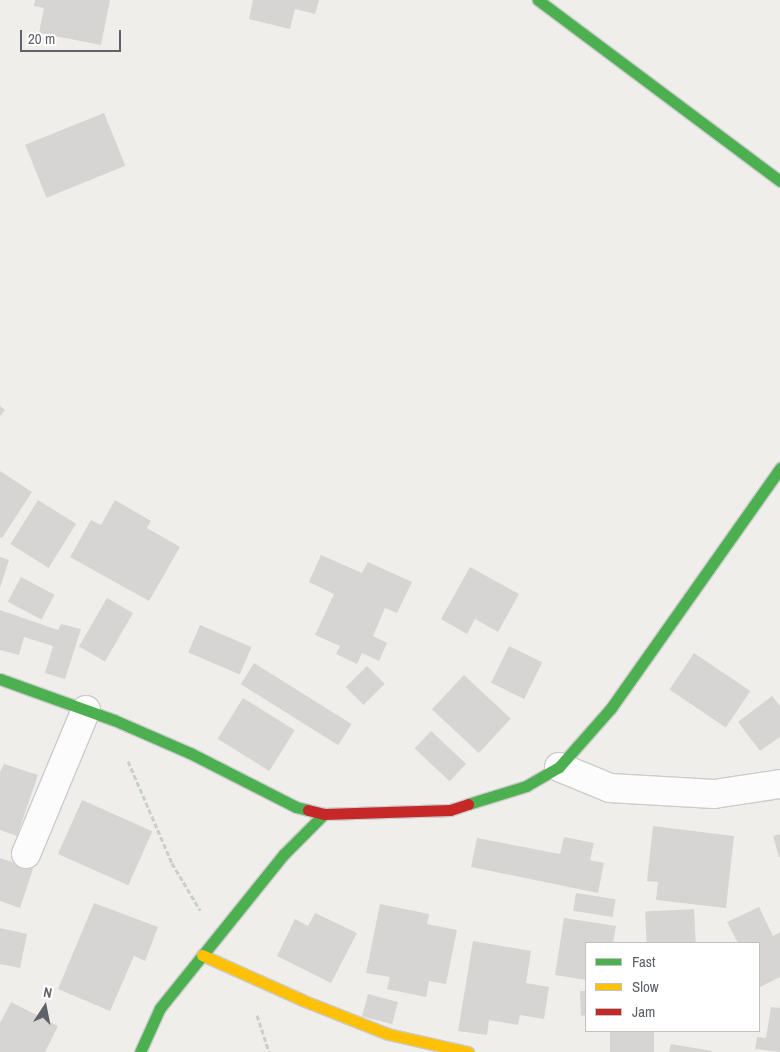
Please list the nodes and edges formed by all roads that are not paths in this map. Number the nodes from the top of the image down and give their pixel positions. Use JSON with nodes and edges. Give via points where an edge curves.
{"nodes":[{"id":1,"x":538,"y":0,"type":"edge"},
{"id":2,"x":780,"y":181,"type":"edge"},
{"id":3,"x":780,"y":468,"type":"edge"},
{"id":4,"x":0,"y":679,"type":"edge"},
{"id":5,"x":86,"y":710,"type":"junction"},
{"id":6,"x":559,"y":767,"type":"junction"},
{"id":7,"x":780,"y":784,"type":"edge"},
{"id":8,"x":324,"y":814,"type":"junction"},
{"id":9,"x":26,"y":854,"type":"dead end"},
{"id":10,"x":202,"y":955,"type":"junction"},
{"id":11,"x":140,"y":1052,"type":"edge"},
{"id":12,"x":468,"y":1052,"type":"edge"}],
"edges":[{"from":1,"to":2,"type":"street"},
{"from":3,"to":6,"type":"street","via":[[611,708]]},
{"from":4,"to":5,"type":"street"},
{"from":5,"to":8,"type":"street","via":[[190,753],[296,807]]},
{"from":5,"to":9,"type":"street"},
{"from":6,"to":7,"type":"street","via":[[610,788],[714,794]]},
{"from":6,"to":8,"type":"street","via":[[526,786],[450,810]]},
{"from":8,"to":10,"type":"street","via":[[284,854]]},
{"from":10,"to":11,"type":"street","via":[[160,1008]]},
{"from":10,"to":12,"type":"street","via":[[388,1034]]}]}
